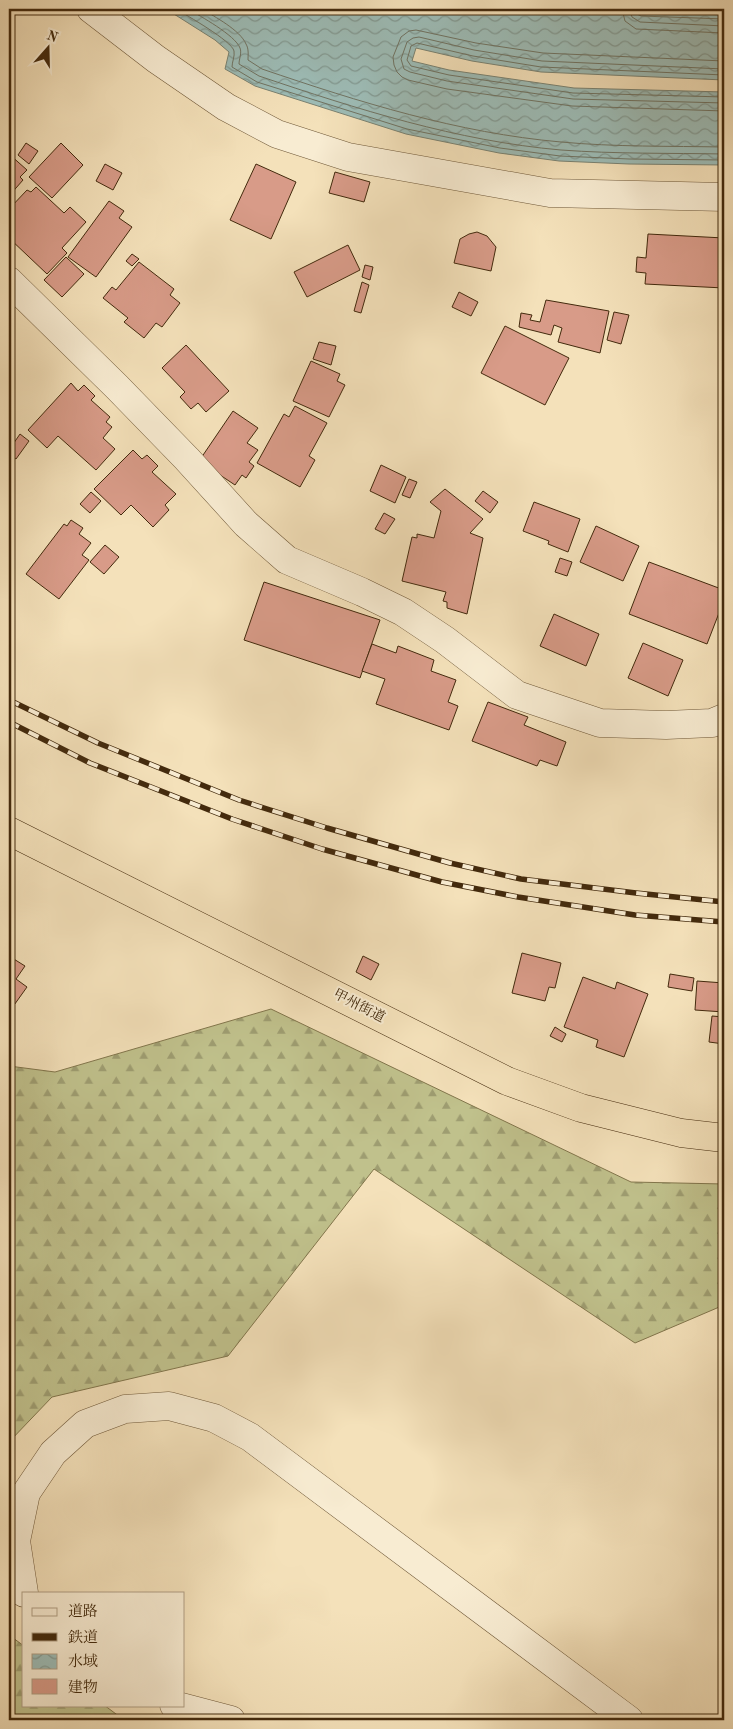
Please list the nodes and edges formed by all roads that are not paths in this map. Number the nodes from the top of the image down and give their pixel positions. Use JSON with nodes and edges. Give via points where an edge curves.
{"nodes":[{"id":1,"x":91,"y":9,"type":"edge"},
{"id":2,"x":724,"y":197,"type":"edge"},
{"id":3,"x":9,"y":281,"type":"edge"},
{"id":4,"x":724,"y":718,"type":"edge"},
{"id":5,"x":9,"y":831,"type":"edge"},
{"id":6,"x":724,"y":1138,"type":"edge"},
{"id":7,"x":24,"y":1592,"type":"edge"},
{"id":8,"x":178,"y":1706,"type":"edge"},
{"id":9,"x":231,"y":1720,"type":"edge"},
{"id":10,"x":630,"y":1720,"type":"edge"}],
"edges":[{"from":1,"to":2,"type":"street","via":[[226,107],[277,134],[348,157],[550,194]]},
{"from":3,"to":4,"type":"street","via":[[117,387],[254,531],[287,560],[403,612],[517,695],[600,723],[666,725],[712,723]]},
{"from":5,"to":6,"type":"highway","name":"甲州街道","via":[[507,1081],[581,1108],[681,1133]]},
{"from":7,"to":10,"type":"street","via":[[16,1542],[26,1493],[52,1453],[85,1424],[125,1408],[168,1406],[214,1418],[250,1437]]},
{"from":8,"to":9,"type":"street"}]}
